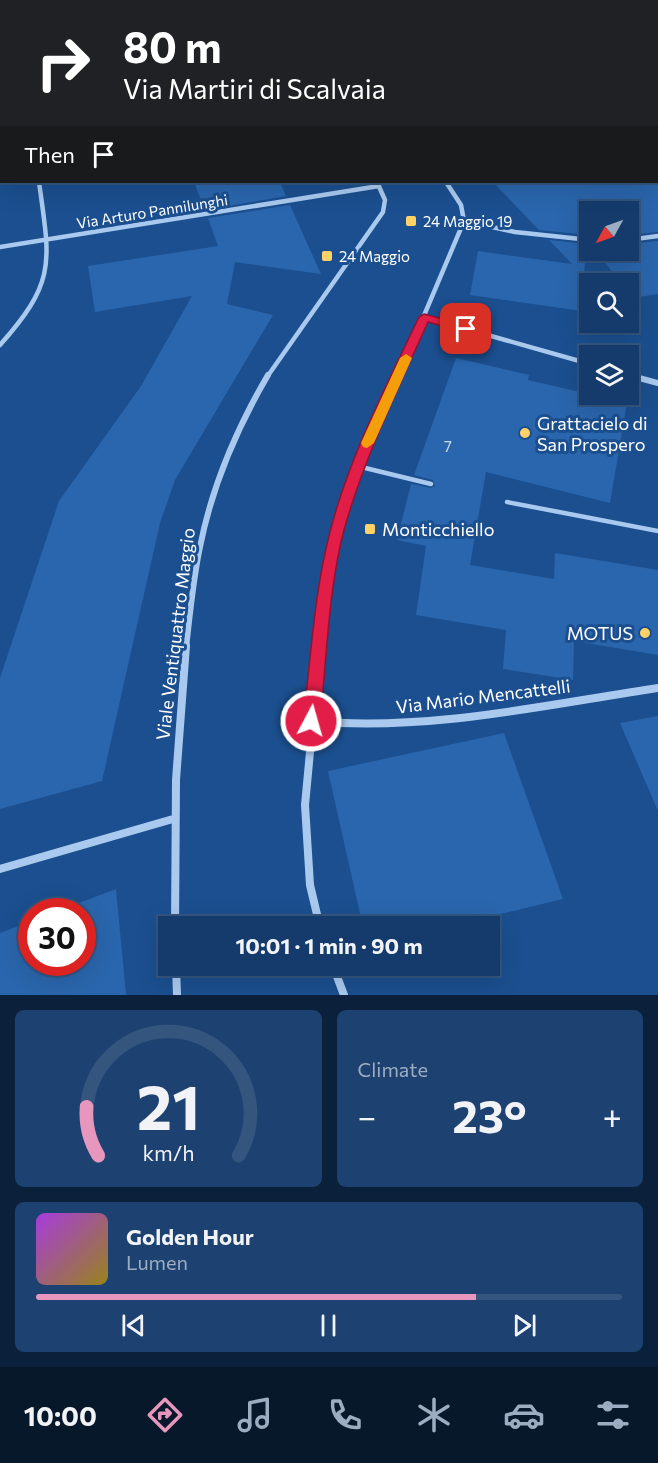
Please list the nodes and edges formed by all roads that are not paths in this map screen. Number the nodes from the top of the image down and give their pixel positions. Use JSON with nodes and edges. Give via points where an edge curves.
{"nodes":[{"id":1,"x":39,"y":183,"type":"edge"},
{"id":2,"x":447,"y":183,"type":"edge"},
{"id":3,"x":378,"y":184,"type":"edge"},
{"id":4,"x":464,"y":222,"type":"junction"},
{"id":5,"x":658,"y":236,"type":"edge"},
{"id":6,"x":579,"y":239,"type":"edge"},
{"id":7,"x":639,"y":239,"type":"edge"},
{"id":8,"x":47,"y":240,"type":"junction"},
{"id":9,"x":0,"y":247,"type":"edge"},
{"id":10,"x":424,"y":317,"type":"junction"},
{"id":11,"x":0,"y":345,"type":"edge"},
{"id":12,"x":579,"y":361,"type":"edge"},
{"id":13,"x":639,"y":378,"type":"edge"},
{"id":14,"x":658,"y":383,"type":"edge"},
{"id":15,"x":357,"y":466,"type":"junction"},
{"id":16,"x":431,"y":484,"type":"dead end"},
{"id":17,"x":507,"y":502,"type":"dead end"},
{"id":18,"x":658,"y":531,"type":"edge"},
{"id":19,"x":658,"y":688,"type":"edge"},
{"id":20,"x":311,"y":721,"type":"junction"},
{"id":21,"x":173,"y":819,"type":"junction"},
{"id":22,"x":0,"y":868,"type":"edge"},
{"id":23,"x":175,"y":916,"type":"edge"},
{"id":24,"x":317,"y":916,"type":"edge"},
{"id":25,"x":176,"y":976,"type":"edge"},
{"id":26,"x":337,"y":976,"type":"edge"},
{"id":27,"x":177,"y":995,"type":"edge"},
{"id":28,"x":344,"y":995,"type":"edge"}],
"edges":[{"from":1,"to":8,"type":"street"},
{"from":2,"to":4,"type":"street","via":[[461,202]]},
{"from":3,"to":8,"type":"street","name":"Via Arturo Pannilunghi"},
{"from":3,"to":21,"type":"street","name":"Viale Ventiquattro Maggio","via":[[385,200],[383,213],[265,380],[214,493],[198,554],[190,612],[179,701]]},
{"from":4,"to":6,"type":"street"},
{"from":4,"to":10,"type":"street"},
{"from":5,"to":7,"type":"street"},
{"from":8,"to":9,"type":"street","name":"Via Arturo Pannilunghi"},
{"from":8,"to":11,"type":"street","via":[[48,258],[37,292]]},
{"from":10,"to":12,"type":"street"},
{"from":10,"to":15,"type":"street"},
{"from":13,"to":14,"type":"street"},
{"from":15,"to":16,"type":"lane"},
{"from":15,"to":20,"type":"street","via":[[337,532],[327,585]]},
{"from":17,"to":18,"type":"lane"},
{"from":19,"to":20,"type":"street","name":"Via Mario Mencattelli","via":[[459,718],[355,725]]},
{"from":20,"to":24,"type":"street","via":[[305,840]]},
{"from":21,"to":22,"type":"street"},
{"from":21,"to":23,"type":"street","name":"Viale Ventiquattro Maggio"},
{"from":25,"to":27,"type":"street"},
{"from":26,"to":28,"type":"street"}]}
